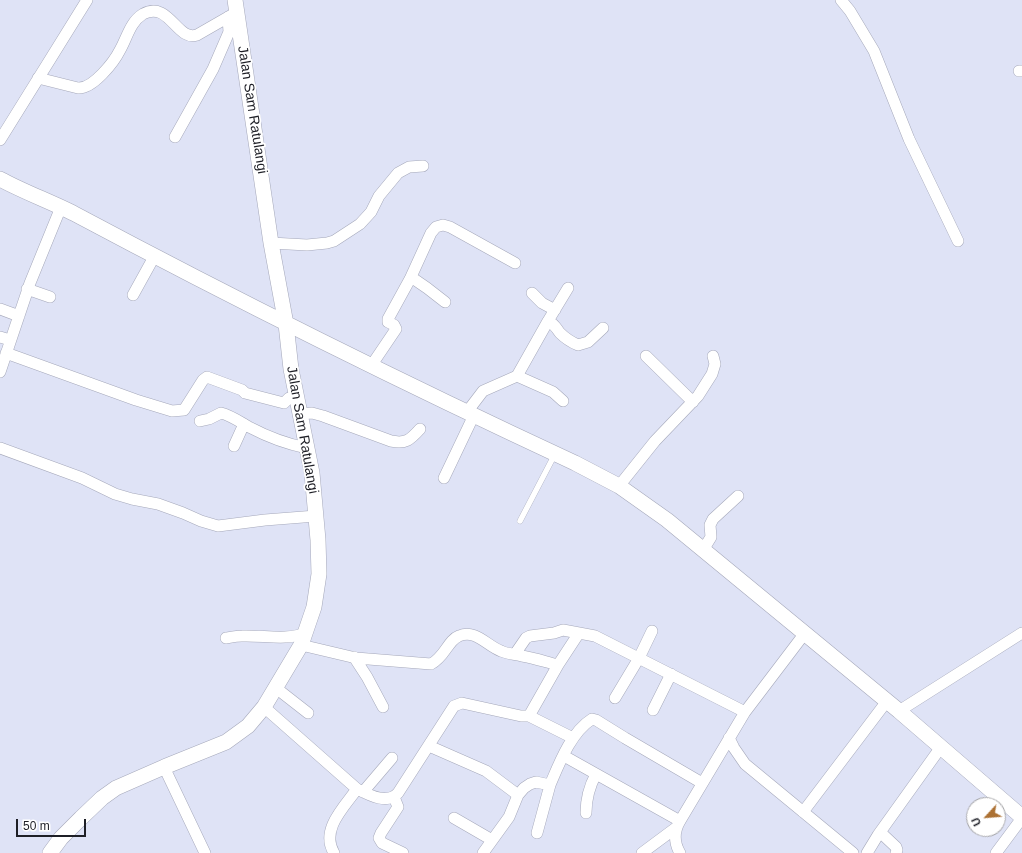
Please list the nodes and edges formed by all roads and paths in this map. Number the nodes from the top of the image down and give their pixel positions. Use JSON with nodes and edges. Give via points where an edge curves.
{"nodes":[{"id":1,"x":87,"y":0,"type":"edge"},
{"id":2,"x":841,"y":0,"type":"edge"},
{"id":3,"x":234,"y":10,"type":"edge"},
{"id":4,"x":38,"y":78,"type":"junction"},
{"id":5,"x":175,"y":137,"type":"dead end"},
{"id":6,"x":0,"y":140,"type":"edge"},
{"id":7,"x":423,"y":166,"type":"dead end"},
{"id":8,"x":0,"y":179,"type":"edge"},
{"id":9,"x":61,"y":207,"type":"junction"},
{"id":10,"x":958,"y":241,"type":"dead end"},
{"id":11,"x":271,"y":243,"type":"junction"},
{"id":12,"x":154,"y":257,"type":"junction"},
{"id":13,"x":515,"y":263,"type":"dead end"},
{"id":14,"x":411,"y":277,"type":"junction"},
{"id":15,"x":568,"y":288,"type":"dead end"},
{"id":16,"x":28,"y":290,"type":"junction"},
{"id":17,"x":532,"y":293,"type":"dead end"},
{"id":18,"x":133,"y":295,"type":"dead end"},
{"id":19,"x":50,"y":297,"type":"dead end"},
{"id":20,"x":444,"y":302,"type":"dead end"},
{"id":21,"x":0,"y":309,"type":"edge"},
{"id":22,"x":555,"y":310,"type":"junction"},
{"id":23,"x":19,"y":316,"type":"junction"},
{"id":24,"x":548,"y":321,"type":"junction"},
{"id":25,"x":286,"y":324,"type":"junction"},
{"id":26,"x":603,"y":328,"type":"dead end"},
{"id":27,"x":5,"y":339,"type":"edge"},
{"id":28,"x":6,"y":353,"type":"junction"},
{"id":29,"x":646,"y":356,"type":"dead end"},
{"id":30,"x":713,"y":356,"type":"dead end"},
{"id":31,"x":371,"y":366,"type":"junction"},
{"id":32,"x":0,"y":372,"type":"edge"},
{"id":33,"x":517,"y":376,"type":"junction"},
{"id":34,"x":563,"y":401,"type":"dead end"},
{"id":35,"x":693,"y":402,"type":"junction"},
{"id":36,"x":298,"y":406,"type":"junction"},
{"id":37,"x":471,"y":414,"type":"junction"},
{"id":38,"x":200,"y":421,"type":"dead end"},
{"id":39,"x":244,"y":424,"type":"junction"},
{"id":40,"x":420,"y":430,"type":"dead end"},
{"id":41,"x":234,"y":446,"type":"dead end"},
{"id":42,"x":0,"y":448,"type":"edge"},
{"id":43,"x":307,"y":448,"type":"junction"},
{"id":44,"x":555,"y":454,"type":"junction"},
{"id":45,"x":444,"y":478,"type":"dead end"},
{"id":46,"x":619,"y":486,"type":"junction"},
{"id":47,"x":738,"y":496,"type":"dead end"},
{"id":48,"x":316,"y":516,"type":"junction"},
{"id":49,"x":520,"y":521,"type":"dead end"},
{"id":50,"x":703,"y":550,"type":"junction"},
{"id":51,"x":652,"y":631,"type":"dead end"},
{"id":52,"x":578,"y":633,"type":"junction"},
{"id":53,"x":805,"y":633,"type":"junction"},
{"id":54,"x":1022,"y":633,"type":"edge"},
{"id":55,"x":226,"y":638,"type":"dead end"},
{"id":56,"x":304,"y":639,"type":"junction"},
{"id":57,"x":515,"y":654,"type":"junction"},
{"id":58,"x":354,"y":657,"type":"junction"},
{"id":59,"x":639,"y":658,"type":"junction"},
{"id":60,"x":558,"y":666,"type":"junction"},
{"id":61,"x":671,"y":674,"type":"junction"},
{"id":62,"x":276,"y":688,"type":"junction"},
{"id":63,"x":615,"y":698,"type":"dead end"},
{"id":64,"x":893,"y":706,"type":"junction"},
{"id":65,"x":264,"y":707,"type":"junction"},
{"id":66,"x":383,"y":707,"type":"dead end"},
{"id":67,"x":653,"y":710,"type":"dead end"},
{"id":68,"x":745,"y":712,"type":"junction"},
{"id":69,"x":308,"y":713,"type":"dead end"},
{"id":70,"x":529,"y":716,"type":"junction"},
{"id":71,"x":574,"y":738,"type":"junction"},
{"id":72,"x":729,"y":738,"type":"junction"},
{"id":73,"x":429,"y":746,"type":"junction"},
{"id":74,"x":941,"y":747,"type":"junction"},
{"id":75,"x":564,"y":756,"type":"junction"},
{"id":76,"x":392,"y":758,"type":"dead end"},
{"id":77,"x":164,"y":767,"type":"junction"},
{"id":78,"x":596,"y":774,"type":"junction"},
{"id":79,"x":702,"y":783,"type":"junction"},
{"id":80,"x":550,"y":785,"type":"junction"},
{"id":81,"x":360,"y":791,"type":"junction"},
{"id":82,"x":518,"y":796,"type":"junction"},
{"id":83,"x":394,"y":797,"type":"junction"},
{"id":84,"x":803,"y":812,"type":"junction"},
{"id":85,"x":586,"y":813,"type":"dead end"},
{"id":86,"x":454,"y":818,"type":"dead end"},
{"id":87,"x":1022,"y":818,"type":"edge"},
{"id":88,"x":678,"y":824,"type":"junction"},
{"id":89,"x":880,"y":832,"type":"junction"},
{"id":90,"x":537,"y":833,"type":"dead end"},
{"id":91,"x":492,"y":840,"type":"junction"},
{"id":92,"x":50,"y":853,"type":"edge"},
{"id":93,"x":205,"y":853,"type":"edge"},
{"id":94,"x":334,"y":853,"type":"edge"},
{"id":95,"x":403,"y":853,"type":"edge"},
{"id":96,"x":483,"y":853,"type":"edge"},
{"id":97,"x":642,"y":853,"type":"edge"},
{"id":98,"x":680,"y":853,"type":"edge"},
{"id":99,"x":853,"y":853,"type":"edge"},
{"id":100,"x":867,"y":853,"type":"edge"},
{"id":101,"x":896,"y":853,"type":"edge"},
{"id":102,"x":996,"y":853,"type":"edge"}],
"edges":[{"from":1,"to":4,"type":"street"},
{"from":2,"to":10,"type":"street","via":[[874,51],[909,139]]},
{"from":3,"to":4,"type":"street","via":[[192,36],[186,35],[162,12],[148,12],[136,19],[120,52],[89,85],[78,88]]},
{"from":3,"to":5,"type":"street","via":[[229,32],[213,69]]},
{"from":3,"to":11,"type":"main road","name":"Jalan Sam Ratulangi"},
{"from":4,"to":6,"type":"street"},
{"from":7,"to":11,"type":"street","via":[[409,167],[398,173],[378,196],[371,212],[360,224],[334,241],[307,245]]},
{"from":8,"to":9,"type":"main road"},
{"from":9,"to":12,"type":"main road"},
{"from":9,"to":16,"type":"street"},
{"from":11,"to":25,"type":"main road","name":"Jalan Sam Ratulangi"},
{"from":12,"to":18,"type":"street"},
{"from":12,"to":25,"type":"main road"},
{"from":13,"to":14,"type":"street","via":[[450,227],[438,225],[434,228]]},
{"from":14,"to":20,"type":"street"},
{"from":14,"to":31,"type":"street","via":[[388,320],[396,329]]},
{"from":15,"to":22,"type":"street"},
{"from":16,"to":19,"type":"street"},
{"from":16,"to":23,"type":"street"},
{"from":17,"to":22,"type":"street","via":[[542,303]]},
{"from":21,"to":23,"type":"street"},
{"from":22,"to":24,"type":"street"},
{"from":23,"to":27,"type":"street"},
{"from":24,"to":26,"type":"street","via":[[554,324],[566,339],[578,345],[588,342]]},
{"from":24,"to":33,"type":"street"},
{"from":25,"to":31,"type":"main road"},
{"from":25,"to":36,"type":"main road","name":"Jalan Sam Ratulangi"},
{"from":27,"to":28,"type":"street"},
{"from":28,"to":32,"type":"street"},
{"from":28,"to":36,"type":"street","via":[[172,411],[184,410],[207,377],[242,390],[245,394],[284,403],[289,398]]},
{"from":29,"to":35,"type":"street"},
{"from":30,"to":35,"type":"street","via":[[715,364],[712,374]]},
{"from":31,"to":37,"type":"main road"},
{"from":33,"to":34,"type":"street","via":[[553,392]]},
{"from":33,"to":37,"type":"street","via":[[483,392]]},
{"from":35,"to":46,"type":"street","via":[[655,441]]},
{"from":36,"to":40,"type":"street","via":[[400,443],[411,439]]},
{"from":36,"to":43,"type":"main road","name":"Jalan Sam Ratulangi"},
{"from":37,"to":44,"type":"main road"},
{"from":37,"to":45,"type":"street"},
{"from":38,"to":39,"type":"street","via":[[222,413]]},
{"from":39,"to":41,"type":"street"},
{"from":39,"to":43,"type":"street","via":[[282,442]]},
{"from":42,"to":48,"type":"street","via":[[82,478],[115,494],[158,504],[218,526]]},
{"from":43,"to":48,"type":"main road","name":"Jalan Sam Ratulangi"},
{"from":44,"to":46,"type":"main road"},
{"from":44,"to":49,"type":"lane"},
{"from":46,"to":50,"type":"main road","via":[[667,520]]},
{"from":47,"to":50,"type":"street","via":[[711,522],[711,538]]},
{"from":48,"to":56,"type":"main road","name":"Jalan Sam Ratulangi","via":[[319,574],[314,607]]},
{"from":50,"to":53,"type":"main road"},
{"from":51,"to":59,"type":"street"},
{"from":52,"to":57,"type":"street","via":[[563,630],[530,636]]},
{"from":52,"to":59,"type":"street","via":[[595,636]]},
{"from":52,"to":60,"type":"street"},
{"from":53,"to":64,"type":"main road"},
{"from":53,"to":68,"type":"street"},
{"from":54,"to":64,"type":"street"},
{"from":55,"to":56,"type":"street","via":[[243,636]]},
{"from":56,"to":58,"type":"street"},
{"from":56,"to":62,"type":"main road","name":"Jalan Sam Ratulangi"},
{"from":57,"to":58,"type":"street","via":[[500,651],[471,634],[458,636],[438,660],[431,664]]},
{"from":57,"to":60,"type":"street"},
{"from":58,"to":66,"type":"street"},
{"from":59,"to":61,"type":"street"},
{"from":59,"to":63,"type":"street"},
{"from":60,"to":70,"type":"street"},
{"from":61,"to":67,"type":"street"},
{"from":61,"to":68,"type":"street"},
{"from":62,"to":65,"type":"main road","name":"Jalan Sam Ratulangi"},
{"from":62,"to":69,"type":"street"},
{"from":64,"to":74,"type":"main road"},
{"from":64,"to":84,"type":"street"},
{"from":65,"to":77,"type":"main road","name":"Jalan Sam Ratulangi","via":[[248,726],[226,742]]},
{"from":65,"to":81,"type":"street"},
{"from":68,"to":72,"type":"street"},
{"from":70,"to":71,"type":"street"},
{"from":70,"to":73,"type":"street","via":[[458,704],[454,706]]},
{"from":71,"to":75,"type":"street"},
{"from":71,"to":79,"type":"street","via":[[588,721],[596,720]]},
{"from":72,"to":79,"type":"street"},
{"from":72,"to":84,"type":"street","via":[[745,764]]},
{"from":73,"to":82,"type":"street","via":[[486,771]]},
{"from":73,"to":83,"type":"street"},
{"from":74,"to":87,"type":"main road"},
{"from":74,"to":89,"type":"street"},
{"from":75,"to":78,"type":"street"},
{"from":75,"to":80,"type":"street"},
{"from":76,"to":81,"type":"street"},
{"from":77,"to":92,"type":"main road","name":"Jalan Sam Ratulangi","via":[[125,783],[102,798],[61,838]]},
{"from":77,"to":93,"type":"street"},
{"from":78,"to":85,"type":"street","via":[[586,799]]},
{"from":78,"to":88,"type":"street"},
{"from":79,"to":88,"type":"street"},
{"from":80,"to":82,"type":"street","via":[[536,782],[530,784]]},
{"from":80,"to":90,"type":"street"},
{"from":81,"to":83,"type":"street","via":[[383,798]]},
{"from":81,"to":94,"type":"street","via":[[333,822],[330,844]]},
{"from":82,"to":91,"type":"street","via":[[510,817]]},
{"from":83,"to":95,"type":"street","via":[[398,807],[380,833],[380,838],[382,843]]},
{"from":84,"to":99,"type":"street"},
{"from":86,"to":91,"type":"street"},
{"from":87,"to":102,"type":"street"},
{"from":88,"to":97,"type":"street"},
{"from":88,"to":98,"type":"street","via":[[675,837]]},
{"from":89,"to":100,"type":"street"},
{"from":89,"to":101,"type":"street","via":[[897,848]]},
{"from":91,"to":96,"type":"street"}]}
